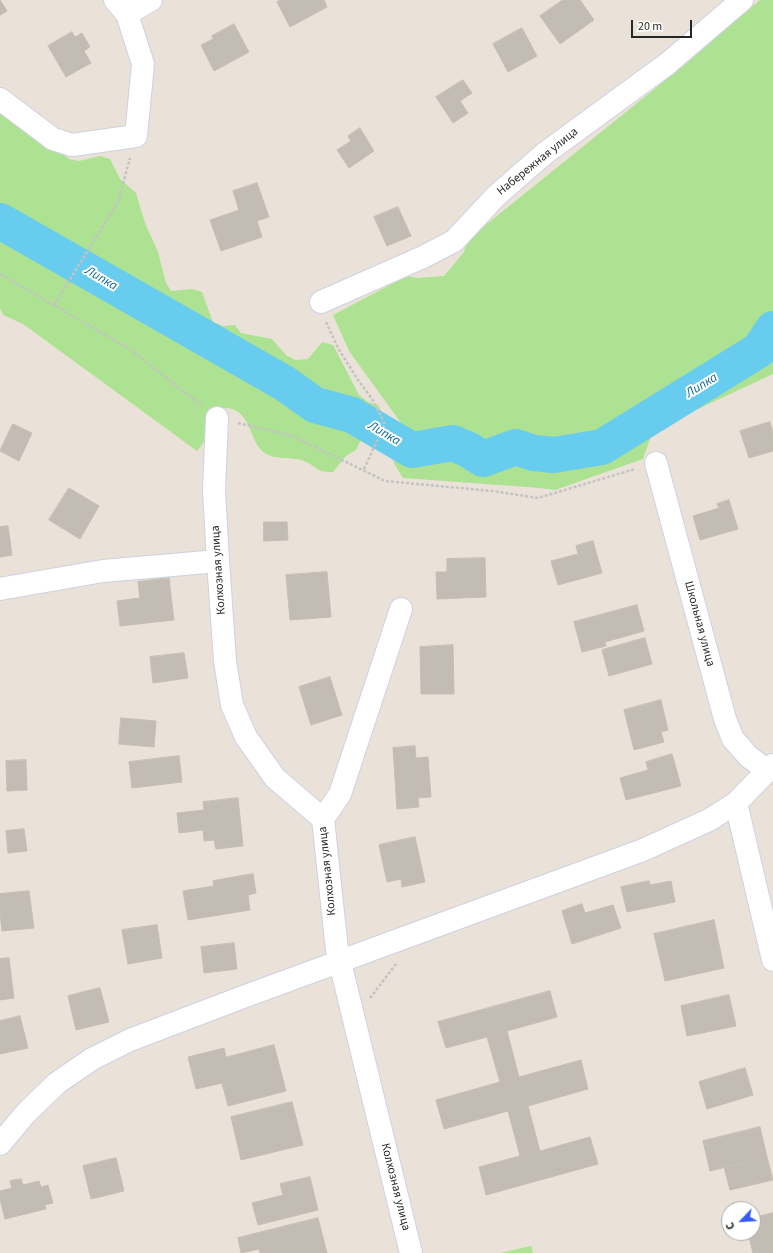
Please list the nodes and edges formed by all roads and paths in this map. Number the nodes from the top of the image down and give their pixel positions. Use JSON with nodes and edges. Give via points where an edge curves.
{"nodes":[{"id":1,"x":151,"y":0,"type":"edge"},
{"id":2,"x":742,"y":0,"type":"edge"},
{"id":3,"x":121,"y":7,"type":"edge"},
{"id":4,"x":0,"y":99,"type":"edge"},
{"id":5,"x":136,"y":136,"type":"junction"},
{"id":6,"x":0,"y":274,"type":"edge"},
{"id":7,"x":321,"y":302,"type":"joint"},
{"id":8,"x":54,"y":305,"type":"junction"},
{"id":9,"x":217,"y":418,"type":"junction"},
{"id":10,"x":656,"y":463,"type":"joint"},
{"id":11,"x":363,"y":471,"type":"junction"},
{"id":12,"x":218,"y":561,"type":"junction"},
{"id":13,"x":0,"y":589,"type":"edge"},
{"id":14,"x":401,"y":609,"type":"dead end"},
{"id":15,"x":770,"y":768,"type":"edge"},
{"id":16,"x":736,"y":803,"type":"junction"},
{"id":17,"x":323,"y":819,"type":"junction"},
{"id":18,"x":400,"y":958,"type":"dead end"},
{"id":19,"x":773,"y":960,"type":"edge"},
{"id":20,"x":339,"y":962,"type":"junction"},
{"id":21,"x":354,"y":1020,"type":"junction"},
{"id":22,"x":0,"y":1144,"type":"edge"},
{"id":23,"x":411,"y":1253,"type":"edge"}],
"edges":[{"from":1,"to":3,"type":"street"},
{"from":2,"to":7,"type":"street","name":"Набережная улица","via":[[668,64],[544,154],[496,196],[454,241]]},
{"from":3,"to":5,"type":"street","via":[[143,64]]},
{"from":4,"to":5,"type":"street","via":[[53,140],[72,145]]},
{"from":5,"to":8,"type":"path","via":[[118,202]]},
{"from":6,"to":8,"type":"path"},
{"from":7,"to":11,"type":"path","via":[[327,327],[338,348],[386,424]]},
{"from":8,"to":9,"type":"path","via":[[130,349]]},
{"from":9,"to":11,"type":"path","via":[[293,436]]},
{"from":9,"to":12,"type":"street","name":"Колхозная улица","via":[[214,491]]},
{"from":10,"to":11,"type":"path","via":[[538,498],[385,481]]},
{"from":10,"to":15,"type":"street","name":"Школьная улица","via":[[725,719],[734,739],[749,757]]},
{"from":12,"to":13,"type":"street","via":[[102,571]]},
{"from":12,"to":17,"type":"street","name":"Колхозная улица","via":[[225,661],[232,705],[246,737],[275,778]]},
{"from":14,"to":17,"type":"street","via":[[340,794]]},
{"from":15,"to":16,"type":"street"},
{"from":16,"to":19,"type":"street"},
{"from":16,"to":20,"type":"street","via":[[709,820],[643,850]]},
{"from":17,"to":20,"type":"street","name":"Колхозная улица"},
{"from":18,"to":21,"type":"path"},
{"from":20,"to":21,"type":"street","name":"Колхозная улица"},
{"from":20,"to":22,"type":"street","via":[[137,1038],[92,1059],[57,1084],[26,1113]]},
{"from":21,"to":23,"type":"street","name":"Колхозная улица"}]}
